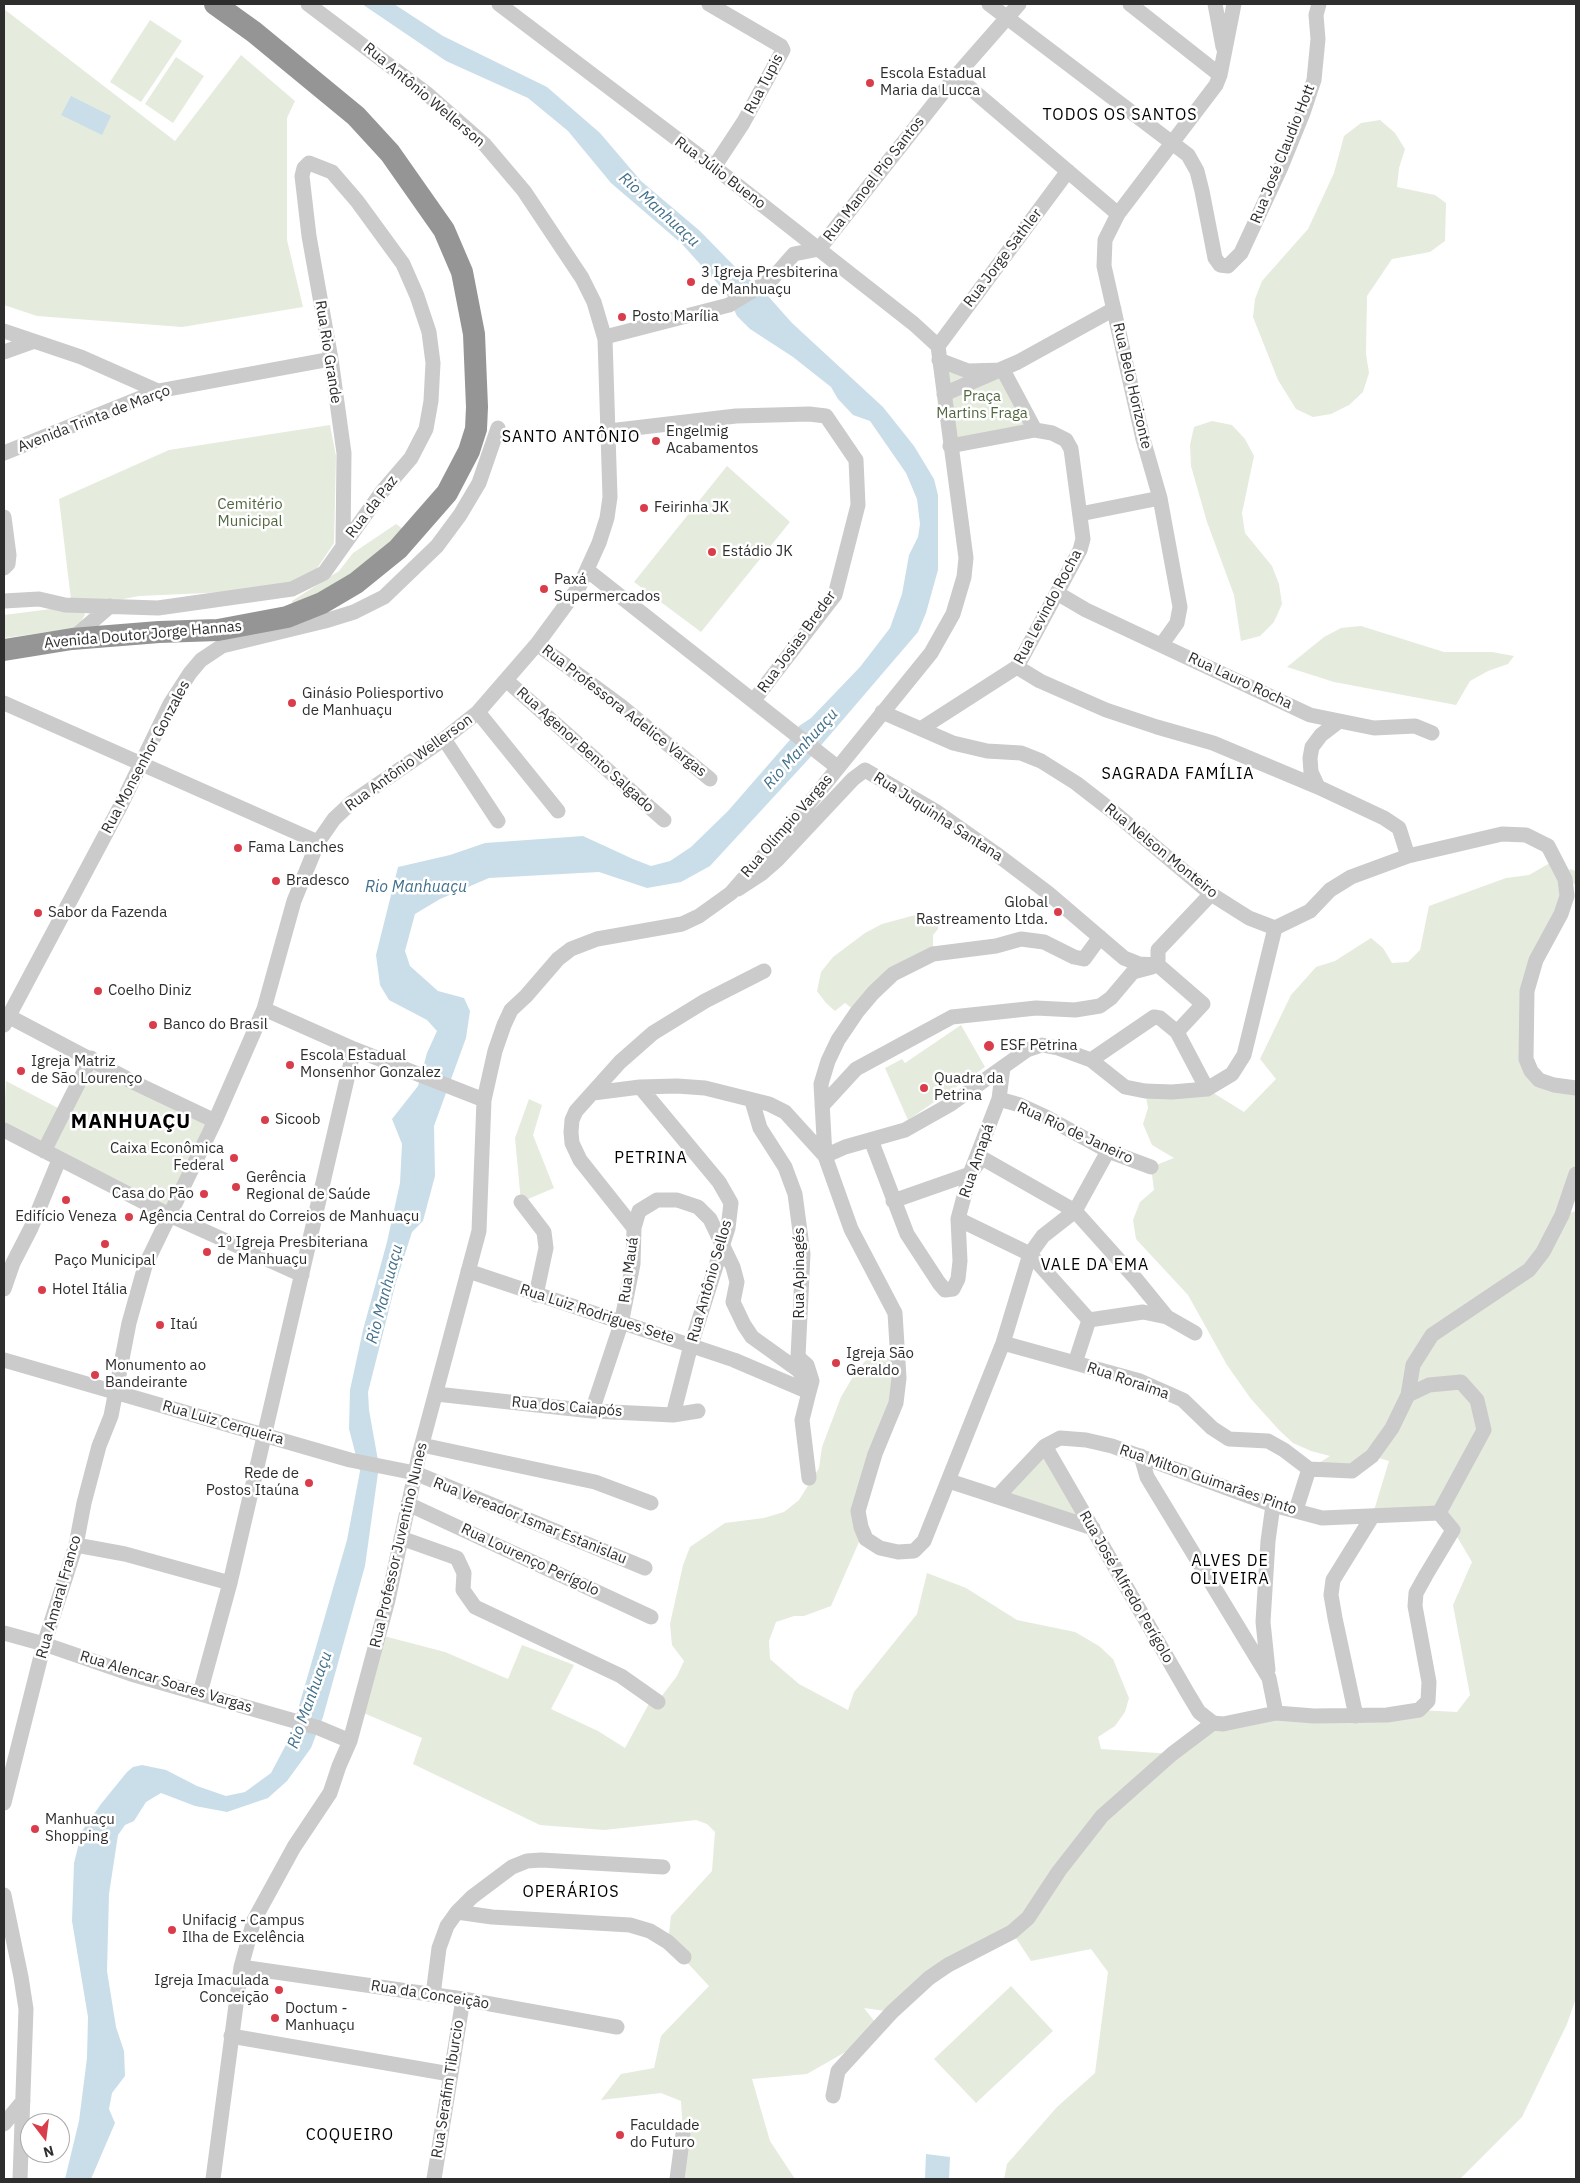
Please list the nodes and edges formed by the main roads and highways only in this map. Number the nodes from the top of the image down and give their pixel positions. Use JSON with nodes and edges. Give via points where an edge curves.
{"nodes":[{"id":1,"x":215,"y":4,"type":"edge"},
{"id":2,"x":4,"y":650,"type":"edge"}],
"edges":[{"from":1,"to":2,"type":"highway","name":"Avenida Doutor Jorge Hannas","via":[[341,102],[374,134],[444,230],[462,272],[474,334],[477,407],[476,429],[469,451],[447,493],[398,549],[356,583],[285,624],[72,639]]}]}
